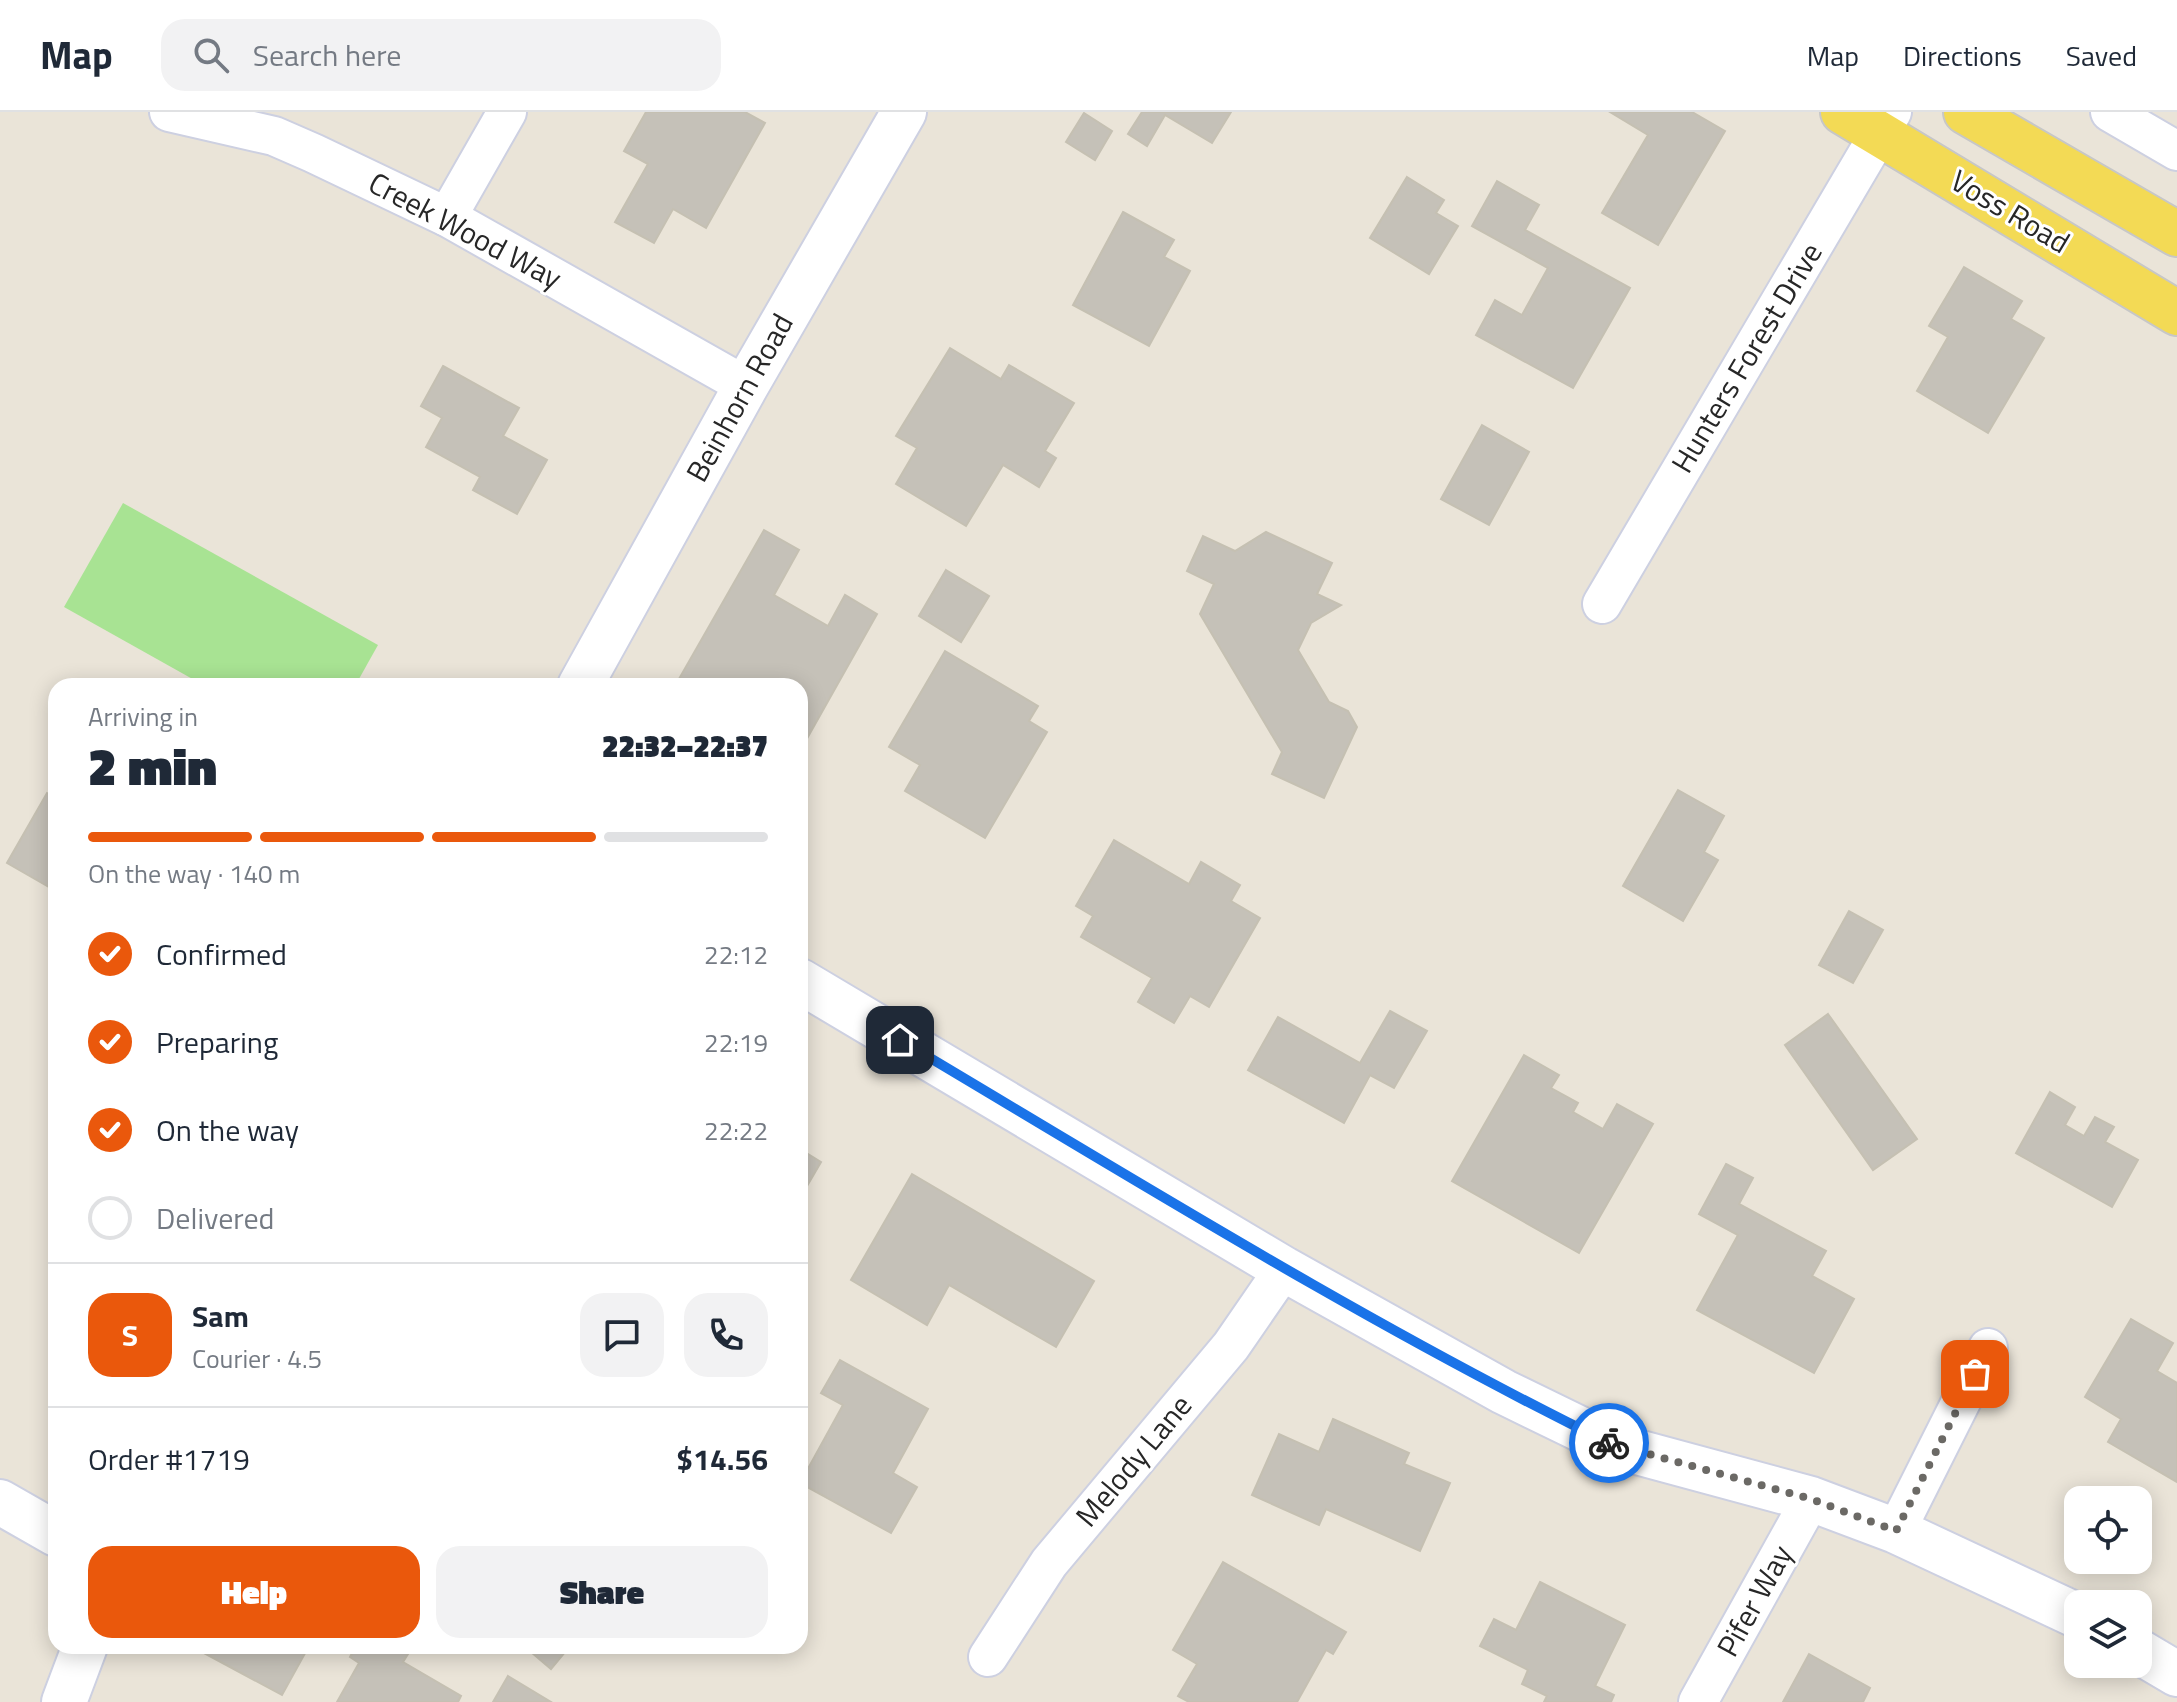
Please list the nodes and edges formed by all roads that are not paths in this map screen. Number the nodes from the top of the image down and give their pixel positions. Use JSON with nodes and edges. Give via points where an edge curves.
{"nodes":[{"id":1,"x":169,"y":112,"type":"edge"},
{"id":2,"x":507,"y":112,"type":"edge"},
{"id":3,"x":904,"y":112,"type":"edge"},
{"id":4,"x":1843,"y":112,"type":"edge"},
{"id":5,"x":1966,"y":112,"type":"edge"},
{"id":6,"x":2110,"y":112,"type":"edge"},
{"id":7,"x":1886,"y":123,"type":"edge"},
{"id":8,"x":2177,"y":151,"type":"edge"},
{"id":9,"x":447,"y":217,"type":"junction"},
{"id":10,"x":2177,"y":234,"type":"edge"},
{"id":11,"x":2177,"y":313,"type":"edge"},
{"id":12,"x":746,"y":386,"type":"junction"},
{"id":13,"x":1602,"y":604,"type":"dead end"},
{"id":14,"x":584,"y":678,"type":"edge"},
{"id":15,"x":808,"y":986,"type":"edge"},
{"id":16,"x":1284,"y":1269,"type":"junction"},
{"id":17,"x":1988,"y":1348,"type":"dead end"},
{"id":18,"x":1811,"y":1499,"type":"junction"},
{"id":19,"x":0,"y":1502,"type":"edge"},
{"id":20,"x":48,"y":1529,"type":"edge"},
{"id":21,"x":1896,"y":1531,"type":"junction"},
{"id":22,"x":2064,"y":1609,"type":"edge"},
{"id":23,"x":82,"y":1654,"type":"edge"},
{"id":24,"x":988,"y":1657,"type":"dead end"},
{"id":25,"x":2152,"y":1659,"type":"edge"},
{"id":26,"x":2177,"y":1674,"type":"edge"},
{"id":27,"x":64,"y":1702,"type":"edge"},
{"id":28,"x":1698,"y":1702,"type":"edge"}],
"edges":[{"from":1,"to":9,"type":"street","name":"Creek Wood Way","via":[[274,136]]},
{"from":2,"to":9,"type":"street"},
{"from":3,"to":12,"type":"street","name":"Beinhorn Road"},
{"from":4,"to":7,"type":"main road","name":"Voss Road"},
{"from":5,"to":10,"type":"main road"},
{"from":6,"to":8,"type":"street"},
{"from":7,"to":11,"type":"main road","name":"Voss Road"},
{"from":7,"to":13,"type":"street","name":"Hunters Forest Drive"},
{"from":9,"to":12,"type":"street","name":"Creek Wood Way"},
{"from":12,"to":14,"type":"street","name":"Beinhorn Road"},
{"from":15,"to":16,"type":"street"},
{"from":16,"to":18,"type":"street","via":[[1504,1392],[1615,1446]]},
{"from":16,"to":24,"type":"street","name":"Melody Lane","via":[[1231,1346],[1049,1563]]},
{"from":17,"to":21,"type":"street"},
{"from":18,"to":21,"type":"street"},
{"from":18,"to":28,"type":"street","name":"Pifer Way"},
{"from":19,"to":20,"type":"street"},
{"from":21,"to":22,"type":"street"},
{"from":23,"to":27,"type":"street"},
{"from":25,"to":26,"type":"street"}]}
